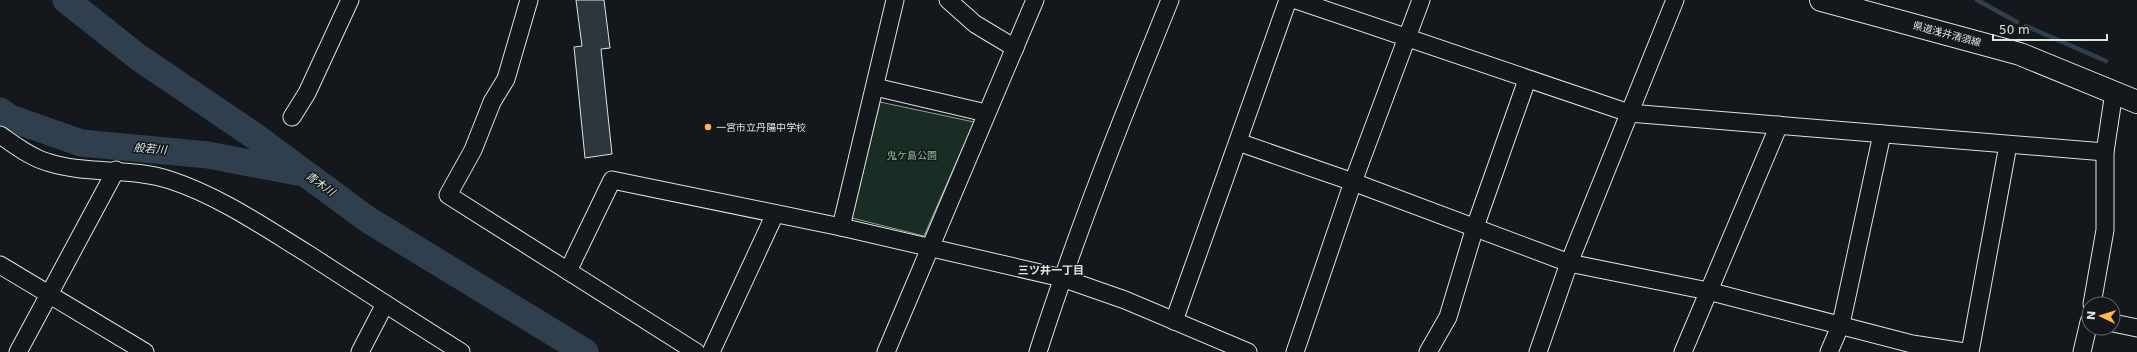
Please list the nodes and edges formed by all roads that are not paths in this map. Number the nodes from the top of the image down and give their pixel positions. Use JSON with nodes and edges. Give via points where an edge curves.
{"nodes":[{"id":1,"x":350,"y":0,"type":"edge"},
{"id":2,"x":529,"y":0,"type":"edge"},
{"id":3,"x":895,"y":0,"type":"edge"},
{"id":4,"x":948,"y":0,"type":"edge"},
{"id":5,"x":1035,"y":0,"type":"edge"},
{"id":6,"x":1170,"y":0,"type":"edge"},
{"id":7,"x":1288,"y":0,"type":"edge"},
{"id":8,"x":1296,"y":0,"type":"edge"},
{"id":9,"x":1421,"y":0,"type":"edge"},
{"id":10,"x":1675,"y":0,"type":"edge"},
{"id":11,"x":1821,"y":0,"type":"edge"},
{"id":12,"x":1406,"y":39,"type":"junction"},
{"id":13,"x":1015,"y":48,"type":"junction"},
{"id":14,"x":1527,"y":80,"type":"junction"},
{"id":15,"x":875,"y":87,"type":"junction"},
{"id":16,"x":2114,"y":92,"type":"junction"},
{"id":17,"x":2137,"y":102,"type":"edge"},
{"id":18,"x":986,"y":113,"type":"junction"},
{"id":19,"x":1629,"y":113,"type":"junction"},
{"id":20,"x":292,"y":117,"type":"dead end"},
{"id":21,"x":1779,"y":125,"type":"junction"},
{"id":22,"x":1882,"y":134,"type":"junction"},
{"id":23,"x":0,"y":135,"type":"edge"},
{"id":24,"x":1238,"y":142,"type":"junction"},
{"id":25,"x":2008,"y":145,"type":"junction"},
{"id":26,"x":2105,"y":152,"type":"junction"},
{"id":27,"x":116,"y":170,"type":"junction"},
{"id":28,"x":1353,"y":182,"type":"junction"},
{"id":29,"x":775,"y":214,"type":"junction"},
{"id":30,"x":841,"y":227,"type":"junction"},
{"id":31,"x":1475,"y":227,"type":"junction"},
{"id":32,"x":930,"y":247,"type":"junction"},
{"id":33,"x":1569,"y":263,"type":"junction"},
{"id":34,"x":0,"y":265,"type":"edge"},
{"id":35,"x":568,"y":271,"type":"junction"},
{"id":36,"x":1062,"y":278,"type":"junction"},
{"id":37,"x":1708,"y":291,"type":"junction"},
{"id":38,"x":49,"y":295,"type":"junction"},
{"id":39,"x":2094,"y":296,"type":"edge"},
{"id":40,"x":385,"y":304,"type":"junction"},
{"id":41,"x":1174,"y":321,"type":"junction"},
{"id":42,"x":1842,"y":324,"type":"junction"},
{"id":43,"x":2121,"y":325,"type":"edge"},
{"id":44,"x":2137,"y":328,"type":"edge"},
{"id":45,"x":2086,"y":336,"type":"edge"},
{"id":46,"x":1208,"y":345,"type":"edge"},
{"id":47,"x":18,"y":352,"type":"edge"},
{"id":48,"x":144,"y":352,"type":"edge"},
{"id":49,"x":360,"y":352,"type":"edge"},
{"id":50,"x":461,"y":352,"type":"edge"},
{"id":51,"x":696,"y":352,"type":"edge"},
{"id":52,"x":710,"y":352,"type":"edge"},
{"id":53,"x":886,"y":352,"type":"edge"},
{"id":54,"x":1038,"y":352,"type":"edge"},
{"id":55,"x":1248,"y":352,"type":"edge"},
{"id":56,"x":1295,"y":352,"type":"edge"},
{"id":57,"x":1428,"y":352,"type":"edge"},
{"id":58,"x":1538,"y":352,"type":"edge"},
{"id":59,"x":1683,"y":352,"type":"edge"},
{"id":60,"x":1829,"y":352,"type":"edge"},
{"id":61,"x":1965,"y":352,"type":"edge"},
{"id":62,"x":1970,"y":352,"type":"edge"},
{"id":63,"x":2082,"y":352,"type":"edge"}],
"edges":[{"from":1,"to":20,"type":"street","via":[[307,93]]},
{"from":2,"to":35,"type":"street","via":[[506,79],[492,102],[474,150],[448,195]]},
{"from":3,"to":15,"type":"street"},
{"from":4,"to":13,"type":"street","via":[[975,24]]},
{"from":5,"to":13,"type":"street"},
{"from":6,"to":36,"type":"street"},
{"from":7,"to":24,"type":"street"},
{"from":8,"to":12,"type":"street"},
{"from":9,"to":12,"type":"street"},
{"from":10,"to":19,"type":"street"},
{"from":11,"to":16,"type":"main road","name":"県道浅井清須線","via":[[2020,54]]},
{"from":12,"to":14,"type":"street"},
{"from":12,"to":28,"type":"street"},
{"from":13,"to":18,"type":"street"},
{"from":14,"to":19,"type":"street"},
{"from":14,"to":31,"type":"street"},
{"from":15,"to":18,"type":"street"},
{"from":15,"to":30,"type":"street"},
{"from":16,"to":17,"type":"main road","name":"県道浅井清須線"},
{"from":16,"to":26,"type":"street"},
{"from":18,"to":32,"type":"street"},
{"from":19,"to":21,"type":"street"},
{"from":19,"to":33,"type":"street"},
{"from":21,"to":22,"type":"street"},
{"from":21,"to":37,"type":"street"},
{"from":22,"to":25,"type":"street"},
{"from":22,"to":42,"type":"street"},
{"from":23,"to":27,"type":"street","via":[[22,150],[47,162]]},
{"from":24,"to":28,"type":"street"},
{"from":24,"to":41,"type":"street"},
{"from":25,"to":26,"type":"street"},
{"from":25,"to":62,"type":"street"},
{"from":26,"to":39,"type":"street","via":[[2106,230]]},
{"from":27,"to":38,"type":"street"},
{"from":27,"to":40,"type":"street","via":[[170,180],[248,216]]},
{"from":28,"to":31,"type":"street"},
{"from":28,"to":56,"type":"street"},
{"from":29,"to":30,"type":"street"},
{"from":29,"to":35,"type":"street","via":[[612,180]]},
{"from":29,"to":52,"type":"street"},
{"from":30,"to":32,"type":"street"},
{"from":31,"to":33,"type":"street"},
{"from":31,"to":57,"type":"street","via":[[1448,317]]},
{"from":32,"to":36,"type":"street"},
{"from":32,"to":53,"type":"street"},
{"from":33,"to":37,"type":"street"},
{"from":33,"to":58,"type":"street"},
{"from":34,"to":38,"type":"street"},
{"from":35,"to":51,"type":"street"},
{"from":36,"to":41,"type":"street","via":[[1125,300]]},
{"from":36,"to":54,"type":"street"},
{"from":37,"to":42,"type":"street"},
{"from":37,"to":59,"type":"street"},
{"from":38,"to":47,"type":"street"},
{"from":38,"to":48,"type":"street"},
{"from":40,"to":49,"type":"street"},
{"from":40,"to":50,"type":"street"},
{"from":41,"to":46,"type":"street"},
{"from":42,"to":60,"type":"street"},
{"from":42,"to":61,"type":"street","via":[[1912,344]]},
{"from":43,"to":44,"type":"street"},
{"from":45,"to":63,"type":"street"},
{"from":46,"to":55,"type":"street"}]}
